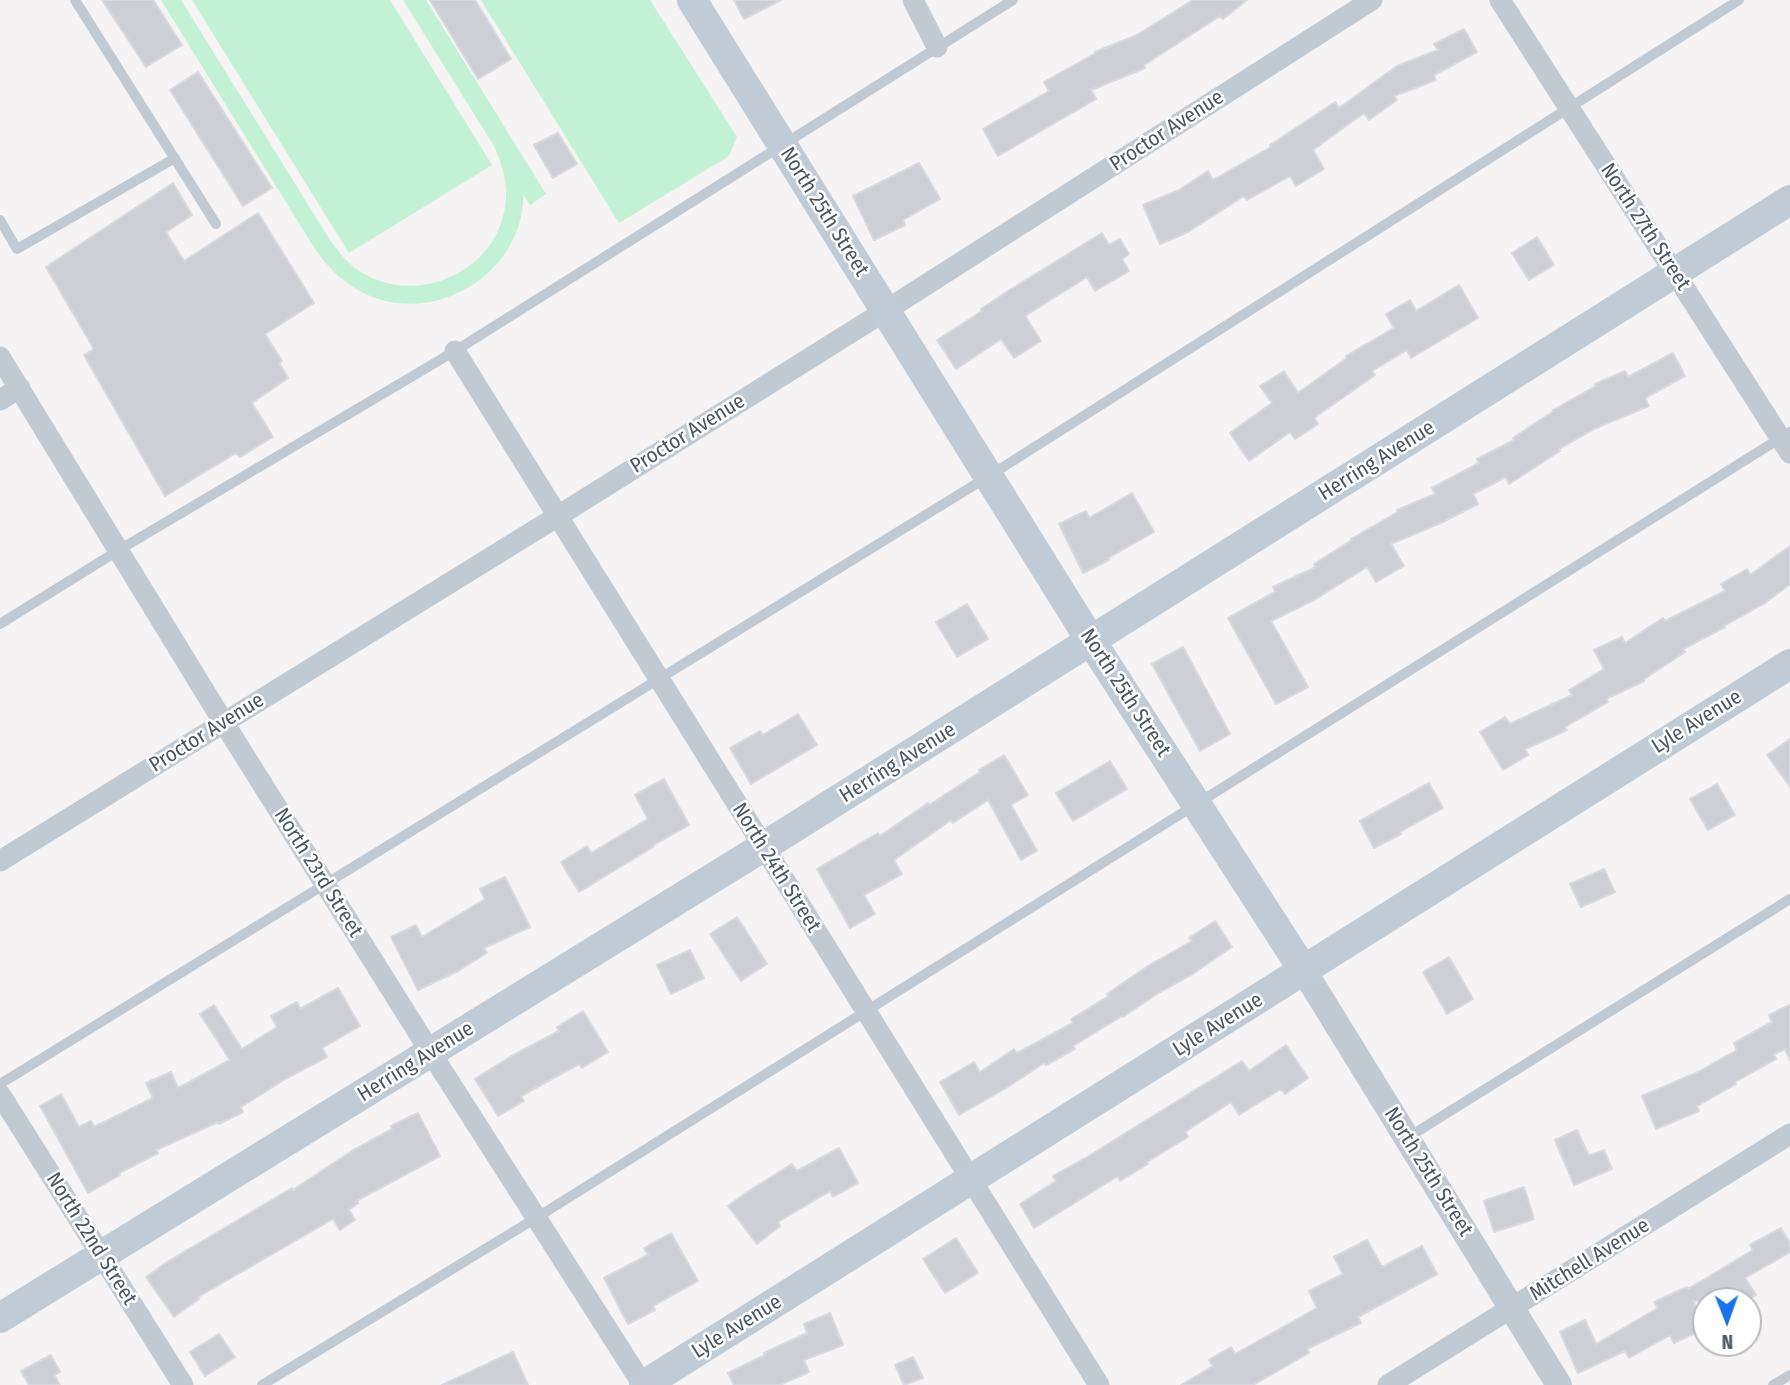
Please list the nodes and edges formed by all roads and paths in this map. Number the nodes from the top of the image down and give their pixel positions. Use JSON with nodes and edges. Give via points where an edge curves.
{"nodes":[{"id":1,"x":75,"y":0,"type":"edge"},
{"id":2,"x":692,"y":0,"type":"edge"},
{"id":3,"x":913,"y":0,"type":"edge"},
{"id":4,"x":1013,"y":0,"type":"edge"},
{"id":5,"x":1372,"y":0,"type":"edge"},
{"id":6,"x":1500,"y":0,"type":"edge"},
{"id":7,"x":1739,"y":0,"type":"edge"},
{"id":8,"x":937,"y":47,"type":"junction"},
{"id":9,"x":1569,"y":109,"type":"junction"},
{"id":10,"x":782,"y":146,"type":"junction"},
{"id":11,"x":175,"y":158,"type":"junction"},
{"id":12,"x":1790,"y":200,"type":"edge"},
{"id":13,"x":0,"y":220,"type":"edge"},
{"id":14,"x":216,"y":224,"type":"dead end"},
{"id":15,"x":1675,"y":274,"type":"junction"},
{"id":16,"x":885,"y":311,"type":"junction"},
{"id":17,"x":455,"y":351,"type":"junction"},
{"id":18,"x":0,"y":357,"type":"edge"},
{"id":19,"x":20,"y":388,"type":"junction"},
{"id":20,"x":0,"y":400,"type":"edge"},
{"id":21,"x":1787,"y":441,"type":"edge"},
{"id":22,"x":989,"y":476,"type":"junction"},
{"id":23,"x":558,"y":516,"type":"junction"},
{"id":24,"x":119,"y":550,"type":"junction"},
{"id":25,"x":0,"y":624,"type":"edge"},
{"id":26,"x":1091,"y":641,"type":"junction"},
{"id":27,"x":1790,"y":664,"type":"edge"},
{"id":28,"x":659,"y":680,"type":"junction"},
{"id":29,"x":224,"y":723,"type":"junction"},
{"id":30,"x":1196,"y":803,"type":"junction"},
{"id":31,"x":763,"y":847,"type":"junction"},
{"id":32,"x":0,"y":861,"type":"edge"},
{"id":33,"x":325,"y":883,"type":"junction"},
{"id":34,"x":1790,"y":899,"type":"edge"},
{"id":35,"x":1304,"y":971,"type":"junction"},
{"id":36,"x":865,"y":1011,"type":"junction"},
{"id":37,"x":430,"y":1053,"type":"junction"},
{"id":38,"x":0,"y":1084,"type":"edge"},
{"id":39,"x":0,"y":1094,"type":"edge"},
{"id":40,"x":1790,"y":1134,"type":"edge"},
{"id":41,"x":1407,"y":1138,"type":"junction"},
{"id":42,"x":970,"y":1181,"type":"junction"},
{"id":43,"x":536,"y":1218,"type":"junction"},
{"id":44,"x":101,"y":1255,"type":"junction"},
{"id":45,"x":1512,"y":1309,"type":"junction"},
{"id":46,"x":0,"y":1318,"type":"edge"},
{"id":47,"x":1790,"y":1374,"type":"edge"},
{"id":48,"x":183,"y":1385,"type":"edge"},
{"id":49,"x":262,"y":1385,"type":"edge"},
{"id":50,"x":644,"y":1385,"type":"edge"},
{"id":51,"x":1099,"y":1385,"type":"edge"},
{"id":52,"x":1388,"y":1385,"type":"edge"},
{"id":53,"x":1559,"y":1385,"type":"edge"},
{"id":54,"x":1773,"y":1385,"type":"edge"}],
"edges":[{"from":1,"to":11,"type":"lane"},
{"from":2,"to":10,"type":"main road","name":"North 25th Street"},
{"from":3,"to":8,"type":"street"},
{"from":4,"to":8,"type":"lane"},
{"from":5,"to":16,"type":"street","name":"Proctor Avenue"},
{"from":6,"to":9,"type":"street","name":"North 27th Street"},
{"from":7,"to":9,"type":"lane"},
{"from":8,"to":10,"type":"lane"},
{"from":9,"to":15,"type":"street","name":"North 27th Street"},
{"from":9,"to":22,"type":"lane"},
{"from":10,"to":16,"type":"main road","name":"North 25th Street"},
{"from":10,"to":17,"type":"lane"},
{"from":11,"to":13,"type":"lane","via":[[17,249]]},
{"from":11,"to":14,"type":"lane"},
{"from":12,"to":15,"type":"main road","name":"Herring Avenue"},
{"from":15,"to":21,"type":"street","name":"North 27th Street"},
{"from":15,"to":26,"type":"main road","name":"Herring Avenue"},
{"from":16,"to":22,"type":"main road","name":"North 25th Street"},
{"from":16,"to":23,"type":"street","name":"Proctor Avenue"},
{"from":17,"to":23,"type":"street","name":"North 24th Street"},
{"from":17,"to":24,"type":"lane"},
{"from":18,"to":19,"type":"street","name":"North 23rd Street"},
{"from":19,"to":20,"type":"street"},
{"from":19,"to":24,"type":"street","name":"North 23rd Street"},
{"from":21,"to":30,"type":"lane"},
{"from":22,"to":26,"type":"main road","name":"North 25th Street"},
{"from":22,"to":28,"type":"lane"},
{"from":23,"to":28,"type":"street","name":"North 24th Street"},
{"from":23,"to":29,"type":"street","name":"Proctor Avenue"},
{"from":24,"to":25,"type":"lane"},
{"from":24,"to":29,"type":"street","name":"North 23rd Street"},
{"from":26,"to":30,"type":"main road","name":"North 25th Street"},
{"from":26,"to":31,"type":"main road","name":"Herring Avenue"},
{"from":27,"to":35,"type":"main road","name":"Lyle Avenue"},
{"from":28,"to":31,"type":"street","name":"North 24th Street"},
{"from":28,"to":33,"type":"lane"},
{"from":29,"to":32,"type":"street","name":"Proctor Avenue"},
{"from":29,"to":33,"type":"street","name":"North 23rd Street"},
{"from":30,"to":35,"type":"main road","name":"North 25th Street"},
{"from":30,"to":36,"type":"lane"},
{"from":31,"to":36,"type":"street","name":"North 24th Street"},
{"from":31,"to":37,"type":"main road","name":"Herring Avenue"},
{"from":33,"to":37,"type":"street","name":"North 23rd Street"},
{"from":33,"to":38,"type":"lane"},
{"from":34,"to":41,"type":"lane"},
{"from":35,"to":41,"type":"street","name":"North 25th Street"},
{"from":35,"to":42,"type":"main road","name":"Lyle Avenue"},
{"from":36,"to":42,"type":"street","name":"North 24th Street"},
{"from":36,"to":43,"type":"lane"},
{"from":37,"to":43,"type":"street","name":"North 23rd Street"},
{"from":37,"to":44,"type":"main road","name":"Herring Avenue"},
{"from":39,"to":44,"type":"street","name":"North 22nd Street"},
{"from":40,"to":45,"type":"street","name":"Mitchell Avenue"},
{"from":41,"to":45,"type":"street","name":"North 25th Street"},
{"from":42,"to":50,"type":"main road","name":"Lyle Avenue"},
{"from":42,"to":51,"type":"street","name":"North 24th Street"},
{"from":43,"to":49,"type":"lane"},
{"from":43,"to":50,"type":"street","name":"North 23rd Street"},
{"from":44,"to":46,"type":"main road","name":"Herring Avenue"},
{"from":44,"to":48,"type":"street","name":"North 22nd Street"},
{"from":45,"to":52,"type":"street","name":"Mitchell Avenue"},
{"from":45,"to":53,"type":"street","name":"North 25th Street"},
{"from":47,"to":54,"type":"lane"}]}
